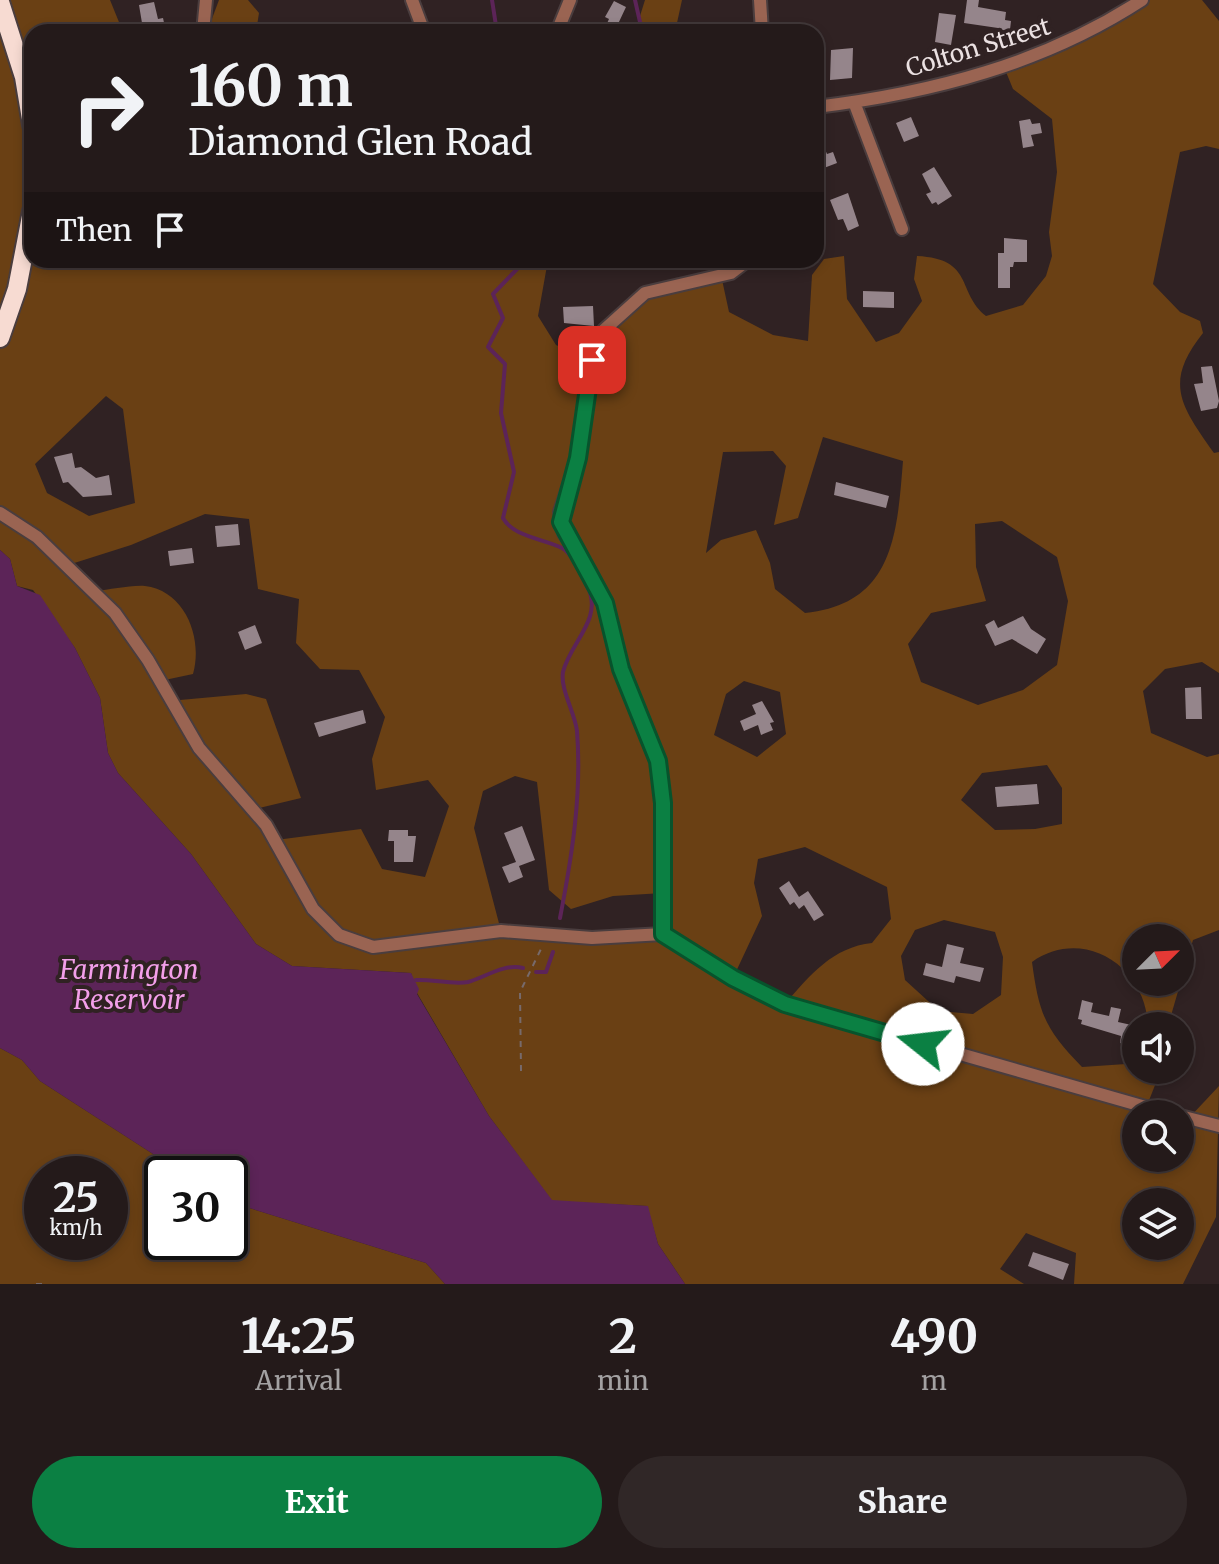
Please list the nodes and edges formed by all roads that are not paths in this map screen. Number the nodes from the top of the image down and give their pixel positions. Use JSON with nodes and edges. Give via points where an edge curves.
{"nodes":[{"id":1,"x":206,"y":0,"type":"edge"},
{"id":2,"x":412,"y":0,"type":"edge"},
{"id":3,"x":570,"y":0,"type":"edge"},
{"id":4,"x":760,"y":0,"type":"edge"},
{"id":5,"x":1142,"y":0,"type":"edge"},
{"id":6,"x":0,"y":2,"type":"edge"},
{"id":7,"x":204,"y":24,"type":"edge"},
{"id":8,"x":421,"y":24,"type":"edge"},
{"id":9,"x":560,"y":24,"type":"edge"},
{"id":10,"x":762,"y":24,"type":"edge"},
{"id":11,"x":24,"y":77,"type":"edge"},
{"id":12,"x":854,"y":102,"type":"junction"},
{"id":13,"x":824,"y":106,"type":"edge"},
{"id":14,"x":902,"y":229,"type":"dead end"},
{"id":15,"x":24,"y":253,"type":"edge"},
{"id":16,"x":738,"y":268,"type":"edge"},
{"id":17,"x":0,"y":338,"type":"edge"},
{"id":18,"x":0,"y":513,"type":"edge"},
{"id":19,"x":663,"y":934,"type":"junction"},
{"id":20,"x":1122,"y":1100,"type":"edge"},
{"id":21,"x":1194,"y":1120,"type":"edge"},
{"id":22,"x":1219,"y":1126,"type":"edge"}],
"edges":[{"from":1,"to":7,"type":"street"},
{"from":2,"to":8,"type":"street"},
{"from":3,"to":9,"type":"street"},
{"from":4,"to":10,"type":"street"},
{"from":5,"to":12,"type":"street","name":"Colton Street","via":[[1028,60]]},
{"from":6,"to":11,"type":"highway"},
{"from":12,"to":13,"type":"street","name":"Colton Street"},
{"from":12,"to":14,"type":"street"},
{"from":15,"to":17,"type":"highway"},
{"from":16,"to":19,"type":"street","via":[[645,293],[604,330],[592,360],[578,458],[560,512],[564,533],[605,603],[621,669],[658,761]]},
{"from":18,"to":19,"type":"street","via":[[37,537],[115,613],[199,748],[266,825],[313,909],[339,935],[373,947],[483,932],[592,938]]},
{"from":19,"to":20,"type":"street","via":[[785,1004]]},
{"from":21,"to":22,"type":"street"}]}
